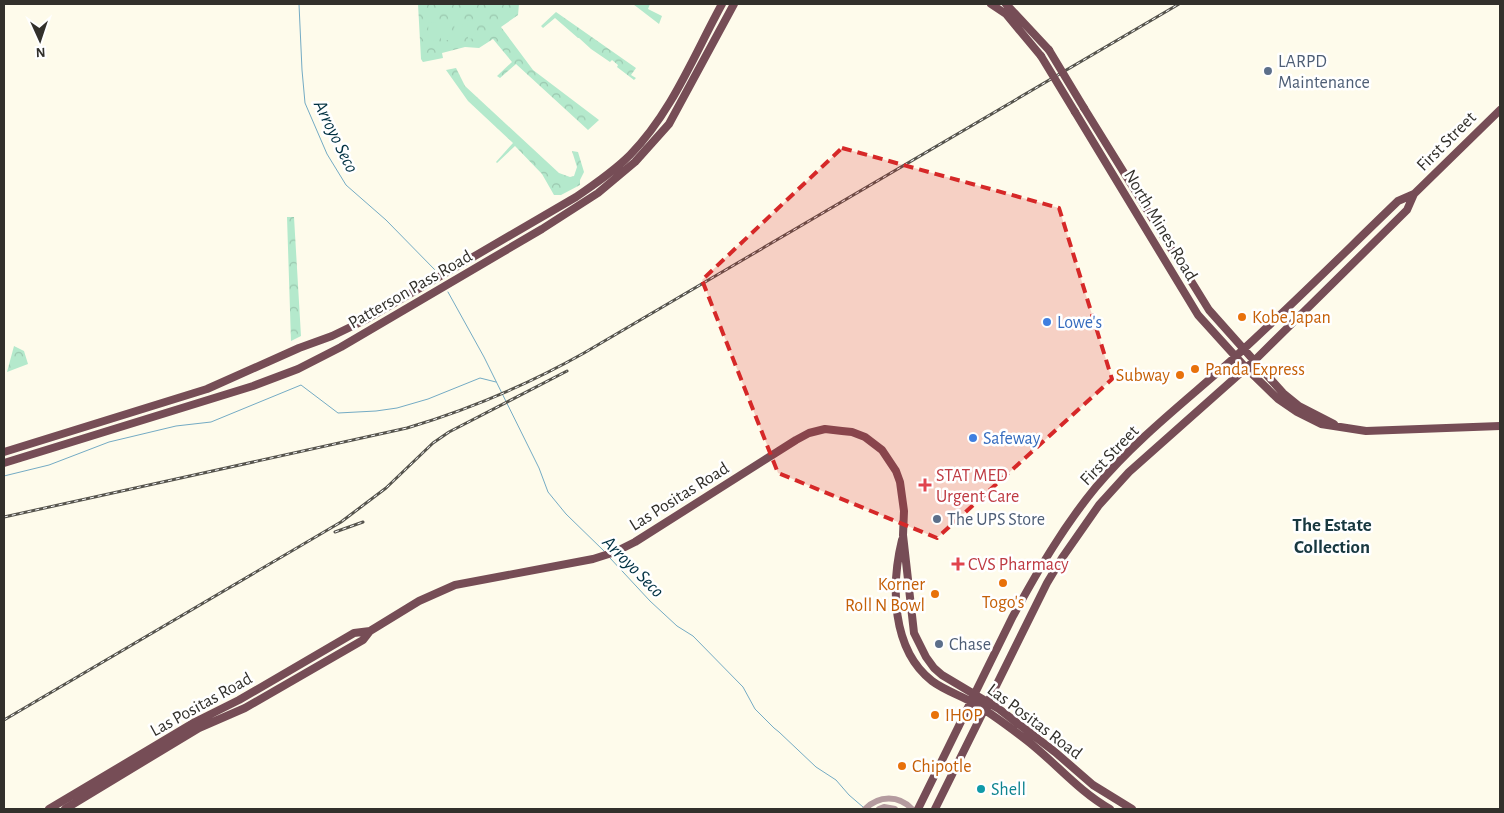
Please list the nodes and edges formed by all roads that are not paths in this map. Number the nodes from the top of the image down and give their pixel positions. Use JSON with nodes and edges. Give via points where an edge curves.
{"nodes":[{"id":1,"x":722,"y":4,"type":"edge"},
{"id":2,"x":734,"y":4,"type":"edge"},
{"id":3,"x":990,"y":4,"type":"edge"},
{"id":4,"x":1006,"y":4,"type":"edge"},
{"id":5,"x":1498,"y":112,"type":"edge"},
{"id":6,"x":1414,"y":194,"type":"junction"},
{"id":7,"x":1243,"y":349,"type":"junction"},
{"id":8,"x":1235,"y":356,"type":"junction"},
{"id":9,"x":1254,"y":361,"type":"junction"},
{"id":10,"x":1246,"y":368,"type":"junction"},
{"id":11,"x":1338,"y":426,"type":"junction"},
{"id":12,"x":1500,"y":426,"type":"edge"},
{"id":13,"x":4,"y":452,"type":"edge"},
{"id":14,"x":4,"y":463,"type":"edge"},
{"id":15,"x":903,"y":536,"type":"junction"},
{"id":16,"x":370,"y":630,"type":"junction"},
{"id":17,"x":976,"y":694,"type":"junction"},
{"id":18,"x":971,"y":702,"type":"junction"},
{"id":19,"x":987,"y":702,"type":"junction"},
{"id":20,"x":984,"y":710,"type":"junction"},
{"id":21,"x":49,"y":809,"type":"edge"},
{"id":22,"x":65,"y":809,"type":"edge"},
{"id":23,"x":865,"y":809,"type":"edge"},
{"id":24,"x":879,"y":809,"type":"edge"},
{"id":25,"x":895,"y":809,"type":"edge"},
{"id":26,"x":912,"y":809,"type":"edge"},
{"id":27,"x":918,"y":809,"type":"edge"},
{"id":28,"x":935,"y":809,"type":"edge"},
{"id":29,"x":1110,"y":809,"type":"edge"},
{"id":30,"x":1132,"y":809,"type":"edge"}],
"edges":[{"from":1,"to":13,"type":"main road","name":"Patterson Pass Road","via":[[662,115],[630,156],[576,197],[332,336],[207,389]]},
{"from":2,"to":14,"type":"main road","name":"Patterson Pass Road","via":[[669,124],[636,162],[598,193],[341,347],[299,368]]},
{"from":3,"to":8,"type":"main road","name":"North Mines Road","bridge":true,"via":[[1006,14],[1041,56],[1198,315]]},
{"from":4,"to":7,"type":"main road","name":"North Mines Road","bridge":true,"via":[[1049,50],[1209,310]]},
{"from":5,"to":6,"type":"main road","name":"First Street"},
{"from":6,"to":7,"type":"main road","name":"First Street","via":[[1398,201]]},
{"from":6,"to":9,"type":"main road","name":"First Street","via":[[1407,210]]},
{"from":7,"to":8,"type":"main road","name":"First Street"},
{"from":7,"to":9,"type":"main road","name":"North Mines Road"},
{"from":8,"to":10,"type":"main road","name":"North Mines Road"},
{"from":8,"to":17,"type":"main road","name":"First Street","via":[[1119,461],[1075,514],[1012,618]]},
{"from":9,"to":10,"type":"main road","name":"First Street"},
{"from":9,"to":11,"type":"main road","name":"North Mines Road","via":[[1299,406]]},
{"from":10,"to":11,"type":"main road","name":"North Mines Road","via":[[1278,399],[1297,412],[1321,424]]},
{"from":10,"to":19,"type":"main road","name":"First Street","via":[[1129,472],[1099,505],[1047,584]]},
{"from":11,"to":12,"type":"main road","name":"North Mines Road","via":[[1366,431]]},
{"from":15,"to":16,"type":"main road","name":"Las Positas Road","via":[[900,482],[891,461],[878,446],[864,437],[825,429],[796,440],[624,548],[593,559],[455,585],[419,601]]},
{"from":15,"to":17,"type":"main road","name":"Las Positas Road","via":[[914,633],[919,644],[934,668]]},
{"from":15,"to":18,"type":"main road","name":"Las Positas Road","via":[[896,575],[903,639],[913,660],[930,679]]},
{"from":16,"to":21,"type":"main road","name":"Las Positas Road","via":[[354,634],[240,700],[195,722]]},
{"from":16,"to":22,"type":"main road","name":"Las Positas Road","via":[[363,640],[245,708],[199,728]]},
{"from":17,"to":18,"type":"main road","name":"First Street"},
{"from":17,"to":19,"type":"main road","name":"Las Positas Road"},
{"from":18,"to":20,"type":"main road","name":"Las Positas Road"},
{"from":18,"to":27,"type":"main road","name":"First Street"},
{"from":19,"to":20,"type":"main road","name":"First Street"},
{"from":19,"to":30,"type":"main road","name":"Las Positas Road","via":[[1094,785]]},
{"from":20,"to":28,"type":"main road","name":"First Street"},
{"from":20,"to":29,"type":"main road","name":"Las Positas Road","via":[[1026,739]]},
{"from":23,"to":26,"type":"street","via":[[883,798],[906,803]]},
{"from":24,"to":25,"type":"street"}]}
